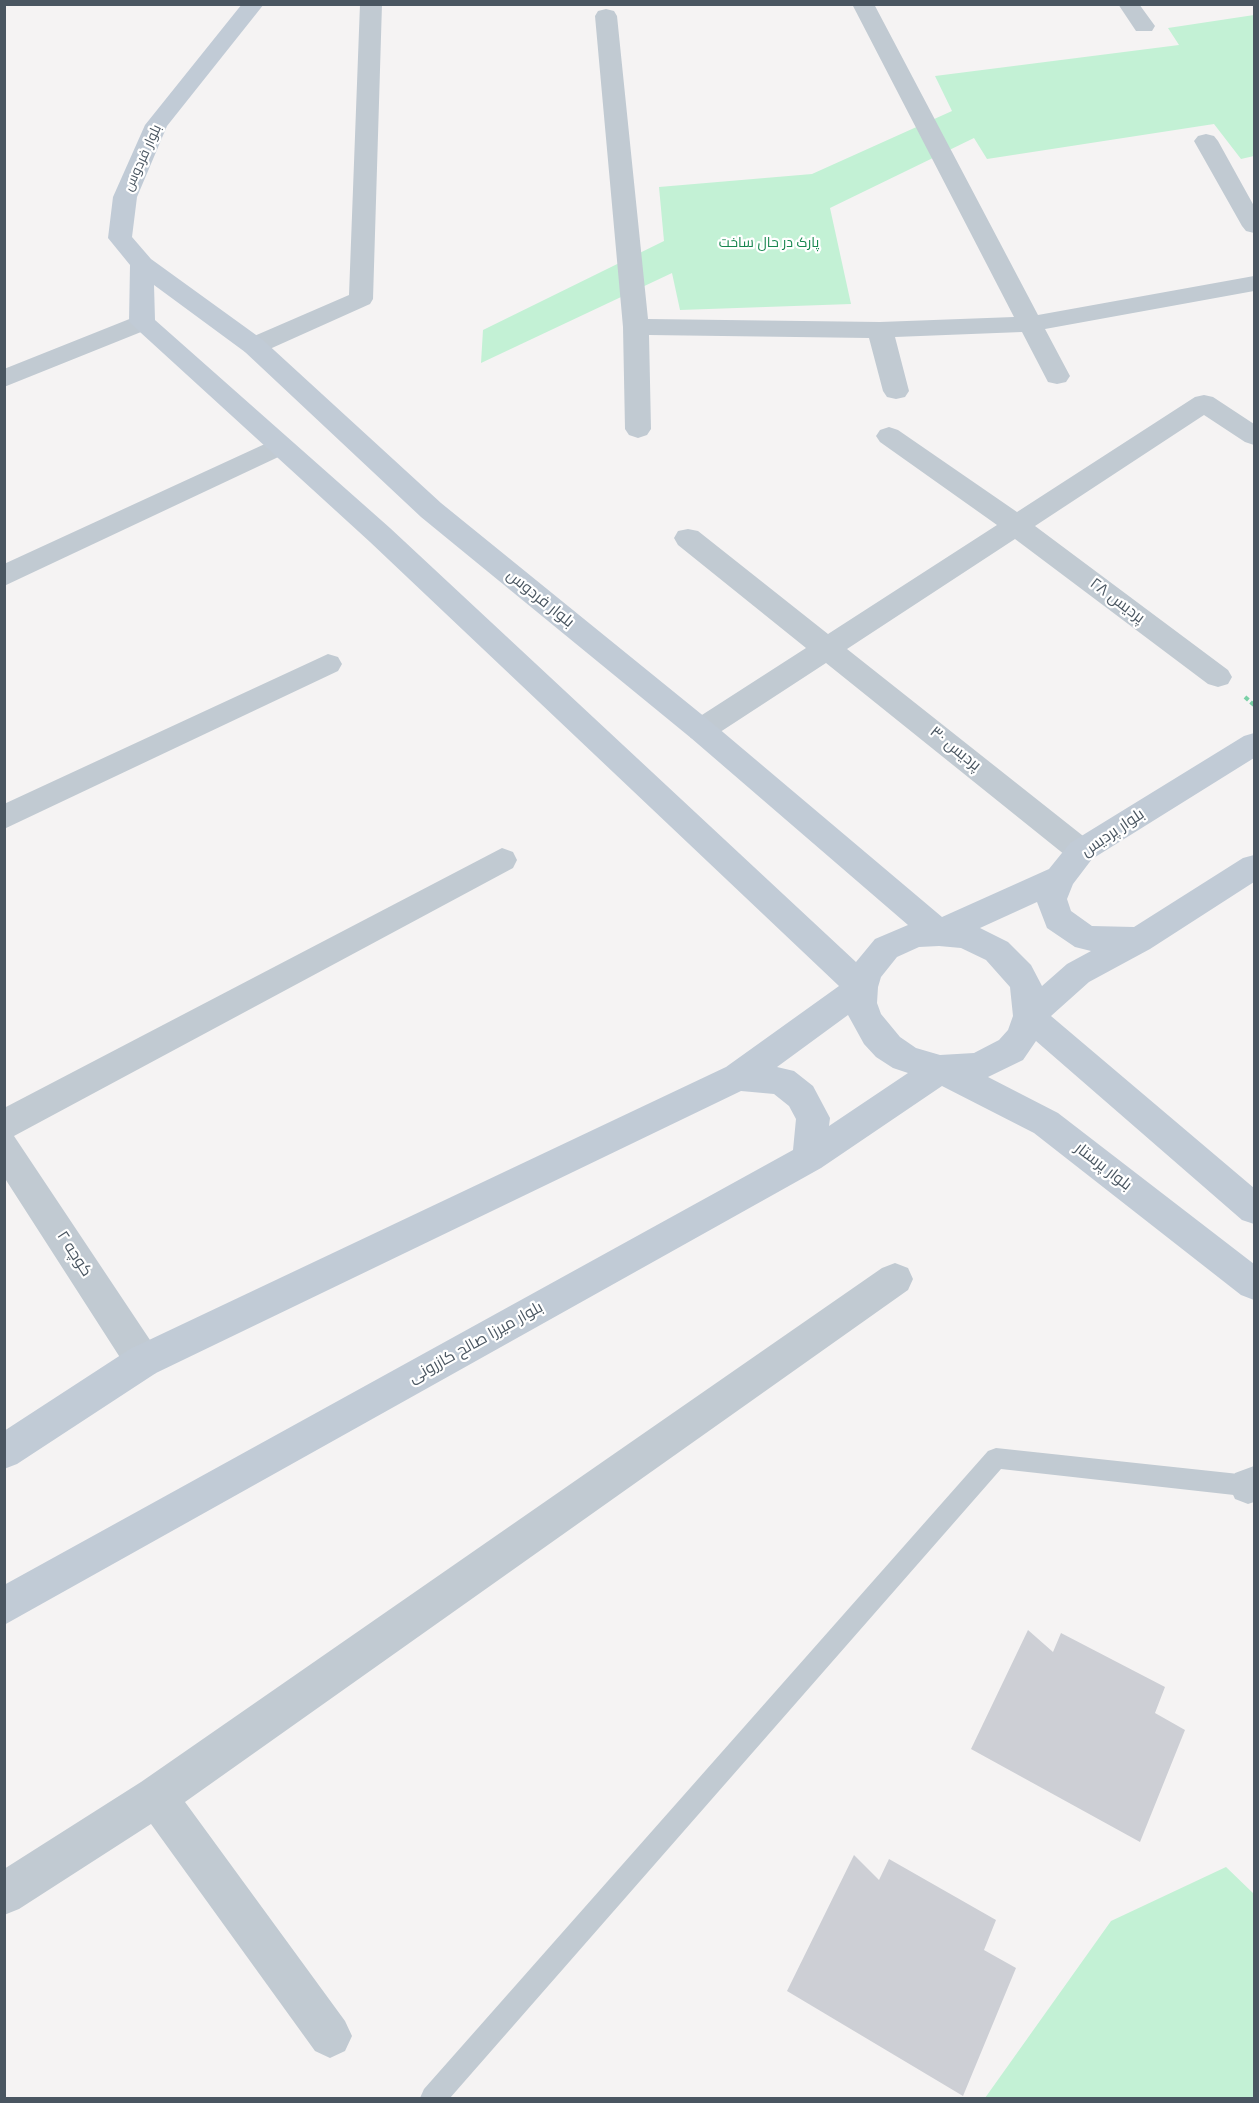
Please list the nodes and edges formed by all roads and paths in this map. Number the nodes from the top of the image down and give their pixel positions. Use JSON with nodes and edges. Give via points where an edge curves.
{"nodes":[{"id":1,"x":254,"y":4,"type":"edge"},
{"id":2,"x":371,"y":4,"type":"edge"},
{"id":3,"x":863,"y":4,"type":"edge"},
{"id":4,"x":1128,"y":4,"type":"edge"},
{"id":5,"x":606,"y":16,"type":"dead end"},
{"id":6,"x":1144,"y":26,"type":"dead end"},
{"id":7,"x":1206,"y":141,"type":"dead end"},
{"id":8,"x":1254,"y":226,"type":"edge"},
{"id":9,"x":142,"y":264,"type":"junction"},
{"id":10,"x":1254,"y":284,"type":"edge"},
{"id":11,"x":142,"y":322,"type":"junction"},
{"id":12,"x":1031,"y":324,"type":"junction"},
{"id":13,"x":636,"y":327,"type":"junction"},
{"id":14,"x":880,"y":330,"type":"junction"},
{"id":15,"x":254,"y":346,"type":"junction"},
{"id":16,"x":1057,"y":376,"type":"dead end"},
{"id":17,"x":4,"y":379,"type":"edge"},
{"id":18,"x":896,"y":391,"type":"dead end"},
{"id":19,"x":638,"y":429,"type":"dead end"},
{"id":20,"x":889,"y":436,"type":"dead end"},
{"id":21,"x":1254,"y":436,"type":"edge"},
{"id":22,"x":280,"y":446,"type":"junction"},
{"id":23,"x":406,"y":522,"type":"junction"},
{"id":24,"x":1017,"y":525,"type":"junction"},
{"id":25,"x":688,"y":538,"type":"dead end"},
{"id":26,"x":4,"y":576,"type":"edge"},
{"id":27,"x":828,"y":648,"type":"junction"},
{"id":28,"x":328,"y":664,"type":"dead end"},
{"id":29,"x":1218,"y":677,"type":"dead end"},
{"id":30,"x":701,"y":730,"type":"junction"},
{"id":31,"x":1254,"y":744,"type":"edge"},
{"id":32,"x":4,"y":818,"type":"edge"},
{"id":33,"x":1081,"y":851,"type":"junction"},
{"id":34,"x":502,"y":860,"type":"dead end"},
{"id":35,"x":1254,"y":867,"type":"edge"},
{"id":36,"x":1060,"y":878,"type":"junction"},
{"id":37,"x":939,"y":933,"type":"junction"},
{"id":38,"x":1139,"y":940,"type":"junction"},
{"id":39,"x":862,"y":987,"type":"junction"},
{"id":40,"x":1029,"y":1016,"type":"junction"},
{"id":41,"x":940,"y":1069,"type":"junction"},
{"id":42,"x":738,"y":1077,"type":"junction"},
{"id":43,"x":4,"y":1125,"type":"edge"},
{"id":44,"x":4,"y":1147,"type":"edge"},
{"id":45,"x":809,"y":1158,"type":"junction"},
{"id":46,"x":1254,"y":1209,"type":"edge"},
{"id":47,"x":895,"y":1279,"type":"dead end"},
{"id":48,"x":1254,"y":1284,"type":"edge"},
{"id":49,"x":143,"y":1361,"type":"junction"},
{"id":50,"x":4,"y":1452,"type":"edge"},
{"id":51,"x":1252,"y":1487,"type":"edge"},
{"id":52,"x":4,"y":1606,"type":"edge"},
{"id":53,"x":156,"y":1797,"type":"junction"},
{"id":54,"x":4,"y":1894,"type":"edge"},
{"id":55,"x":330,"y":2037,"type":"dead end"},
{"id":56,"x":433,"y":2098,"type":"edge"}],
"edges":[{"from":1,"to":9,"type":"street","name":"بلوار فردوس","via":[[156,125],[125,197],[120,238]]},
{"from":2,"to":15,"type":"street","via":[[361,299]]},
{"from":3,"to":12,"type":"street"},
{"from":4,"to":6,"type":"street"},
{"from":5,"to":13,"type":"street"},
{"from":7,"to":8,"type":"street"},
{"from":9,"to":11,"type":"street"},
{"from":9,"to":15,"type":"street","name":"بلوار فردوس"},
{"from":10,"to":12,"type":"street"},
{"from":11,"to":17,"type":"street"},
{"from":11,"to":22,"type":"street","name":"بلوار فردوس"},
{"from":12,"to":14,"type":"street"},
{"from":12,"to":16,"type":"street"},
{"from":13,"to":14,"type":"street"},
{"from":13,"to":19,"type":"street"},
{"from":14,"to":18,"type":"street"},
{"from":15,"to":23,"type":"street","name":"بلوار فردوس"},
{"from":20,"to":24,"type":"street","name":"پردیس ۲۸"},
{"from":21,"to":24,"type":"street","via":[[1204,403]]},
{"from":22,"to":23,"type":"street","name":"بلوار فردوس"},
{"from":22,"to":26,"type":"street"},
{"from":23,"to":30,"type":"street","name":"بلوار فردوس"},
{"from":23,"to":39,"type":"street","name":"بلوار فردوس"},
{"from":24,"to":27,"type":"street"},
{"from":24,"to":29,"type":"street","name":"پردیس ۲۸"},
{"from":25,"to":27,"type":"street","name":"پردیس ۳۰"},
{"from":27,"to":30,"type":"street"},
{"from":27,"to":33,"type":"street","name":"پردیس ۳۰"},
{"from":28,"to":32,"type":"street"},
{"from":30,"to":37,"type":"street","name":"بلوار فردوس"},
{"from":31,"to":33,"type":"street","name":"بلوار پردیس"},
{"from":33,"to":36,"type":"street","name":"بلوار پردیس"},
{"from":34,"to":43,"type":"street"},
{"from":35,"to":38,"type":"street"},
{"from":36,"to":37,"type":"street","name":"بلوار پردیس"},
{"from":36,"to":38,"type":"street","via":[[1051,899],[1058,918],[1086,938]]},
{"from":37,"to":39,"type":"street","via":[[915,935],[886,948],[867,972]]},
{"from":37,"to":40,"type":"street","via":[[982,942],[1010,962],[1026,987]]},
{"from":38,"to":40,"type":"street","via":[[1078,973]]},
{"from":39,"to":41,"type":"street","via":[[866,1019],[888,1047],[905,1058]]},
{"from":39,"to":42,"type":"street"},
{"from":40,"to":41,"type":"street","via":[[1022,1036],[996,1060],[971,1068]]},
{"from":40,"to":46,"type":"street"},
{"from":41,"to":45,"type":"street","name":"بلوار میرزا صالح کازرونی"},
{"from":41,"to":48,"type":"street","name":"بلوار پرستار","via":[[1046,1123]]},
{"from":42,"to":45,"type":"street","via":[[782,1081],[801,1096],[813,1118]]},
{"from":42,"to":49,"type":"street"},
{"from":44,"to":49,"type":"street","name":"کوچه ۲"},
{"from":45,"to":52,"type":"street","name":"بلوار میرزا صالح کازرونی"},
{"from":47,"to":53,"type":"street"},
{"from":49,"to":50,"type":"street"},
{"from":51,"to":56,"type":"lane","via":[[996,1458]]},
{"from":53,"to":54,"type":"street"},
{"from":53,"to":55,"type":"street"}]}
